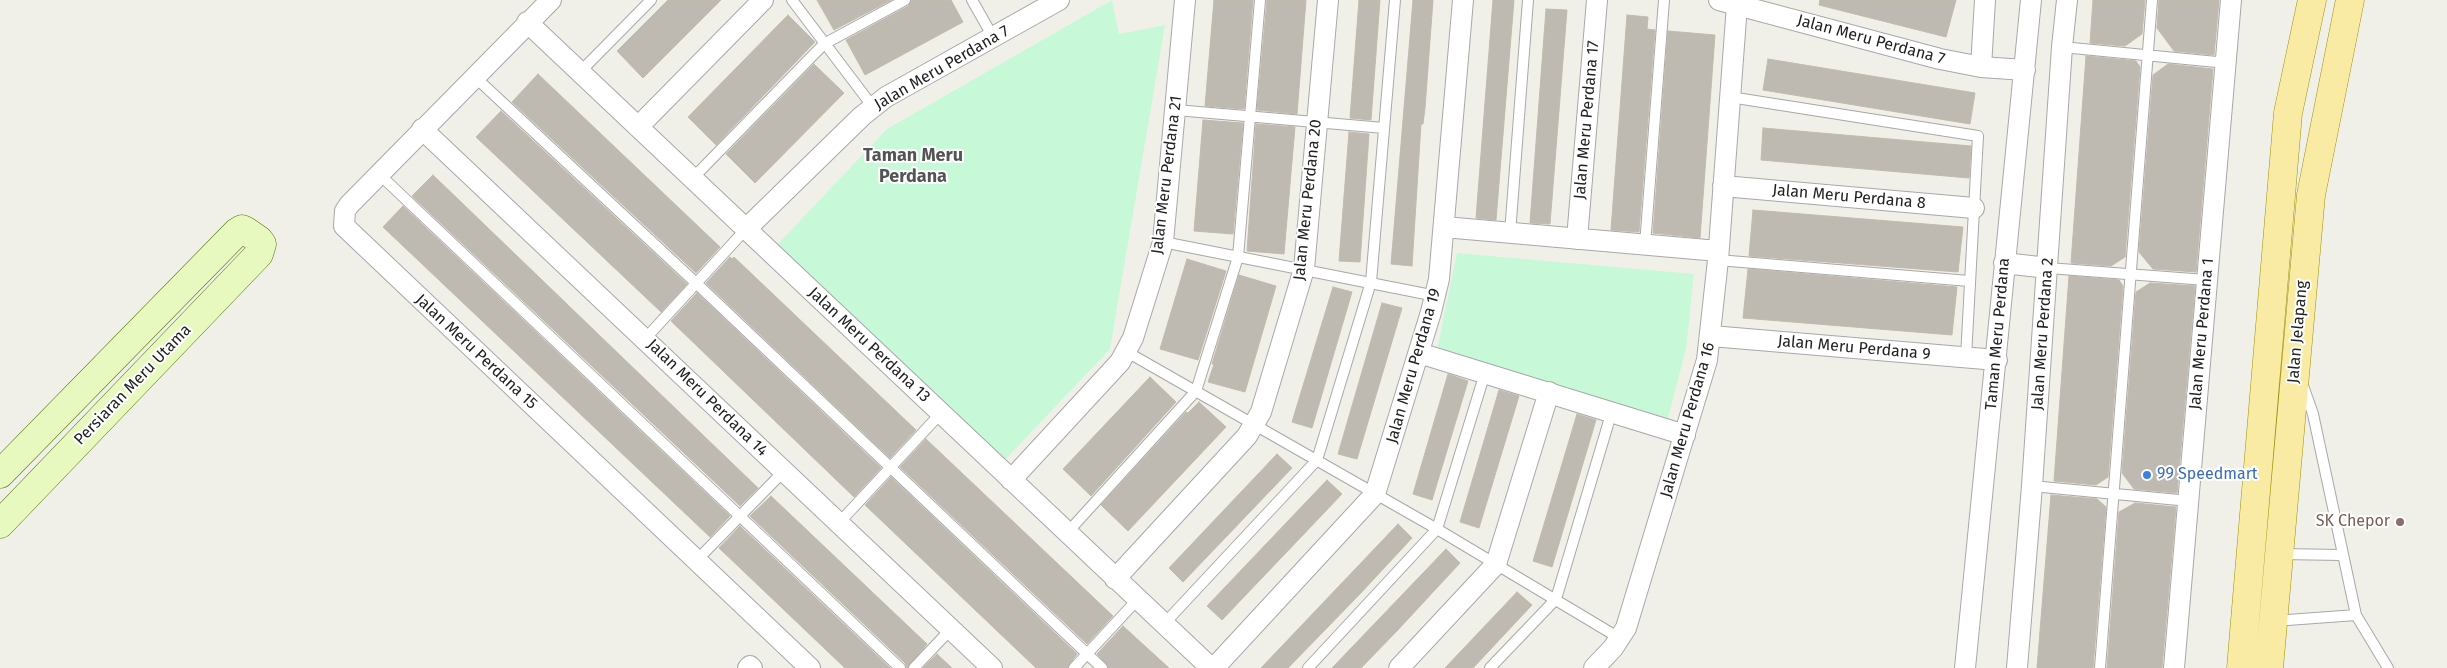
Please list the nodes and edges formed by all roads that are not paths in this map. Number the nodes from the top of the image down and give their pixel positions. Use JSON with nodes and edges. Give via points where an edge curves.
{"nodes":[{"id":1,"x":551,"y":0,"type":"edge"},
{"id":2,"x":651,"y":0,"type":"edge"},
{"id":3,"x":763,"y":0,"type":"edge"},
{"id":4,"x":792,"y":0,"type":"edge"},
{"id":5,"x":905,"y":0,"type":"edge"},
{"id":6,"x":972,"y":0,"type":"edge"},
{"id":7,"x":1059,"y":0,"type":"edge"},
{"id":8,"x":1185,"y":0,"type":"edge"},
{"id":9,"x":1260,"y":0,"type":"edge"},
{"id":10,"x":1328,"y":0,"type":"edge"},
{"id":11,"x":1395,"y":0,"type":"edge"},
{"id":12,"x":1463,"y":0,"type":"edge"},
{"id":13,"x":1528,"y":0,"type":"edge"},
{"id":14,"x":1597,"y":0,"type":"edge"},
{"id":15,"x":1664,"y":0,"type":"edge"},
{"id":16,"x":1985,"y":0,"type":"edge"},
{"id":17,"x":2031,"y":0,"type":"edge"},
{"id":18,"x":2067,"y":0,"type":"edge"},
{"id":19,"x":2152,"y":0,"type":"edge"},
{"id":20,"x":2231,"y":0,"type":"edge"},
{"id":21,"x":2312,"y":0,"type":"edge"},
{"id":22,"x":2350,"y":0,"type":"edge"},
{"id":23,"x":1738,"y":3,"type":"edge"},
{"id":24,"x":528,"y":22,"type":"junction"},
{"id":25,"x":993,"y":37,"type":"junction"},
{"id":26,"x":824,"y":44,"type":"junction"},
{"id":27,"x":2062,"y":47,"type":"junction"},
{"id":28,"x":2149,"y":54,"type":"junction"},
{"id":29,"x":2227,"y":63,"type":"junction"},
{"id":30,"x":1981,"y":67,"type":"junction"},
{"id":31,"x":2025,"y":70,"type":"junction"},
{"id":32,"x":580,"y":72,"type":"junction"},
{"id":33,"x":475,"y":77,"type":"junction"},
{"id":34,"x":1730,"y":96,"type":"junction"},
{"id":35,"x":873,"y":106,"type":"junction"},
{"id":36,"x":1176,"y":110,"type":"junction"},
{"id":37,"x":1251,"y":116,"type":"junction"},
{"id":38,"x":1317,"y":122,"type":"junction"},
{"id":39,"x":638,"y":127,"type":"junction"},
{"id":40,"x":1384,"y":128,"type":"junction"},
{"id":41,"x":422,"y":130,"type":"junction"},
{"id":42,"x":379,"y":174,"type":"junction"},
{"id":43,"x":692,"y":179,"type":"junction"},
{"id":44,"x":1723,"y":186,"type":"junction"},
{"id":45,"x":1974,"y":208,"type":"junction"},
{"id":46,"x":1444,"y":227,"type":"junction"},
{"id":47,"x":746,"y":229,"type":"junction"},
{"id":48,"x":1510,"y":233,"type":"junction"},
{"id":49,"x":1578,"y":240,"type":"junction"},
{"id":50,"x":1162,"y":242,"type":"junction"},
{"id":51,"x":1645,"y":245,"type":"junction"},
{"id":52,"x":1718,"y":256,"type":"junction"},
{"id":53,"x":1238,"y":257,"type":"junction"},
{"id":54,"x":2004,"y":263,"type":"junction"},
{"id":55,"x":2048,"y":268,"type":"junction"},
{"id":56,"x":1304,"y":269,"type":"junction"},
{"id":57,"x":2130,"y":274,"type":"junction"},
{"id":58,"x":2206,"y":280,"type":"junction"},
{"id":59,"x":1969,"y":281,"type":"junction"},
{"id":60,"x":1371,"y":282,"type":"junction"},
{"id":61,"x":696,"y":283,"type":"junction"},
{"id":62,"x":1436,"y":296,"type":"junction"},
{"id":63,"x":1711,"y":336,"type":"junction"},
{"id":64,"x":645,"y":338,"type":"junction"},
{"id":65,"x":1128,"y":352,"type":"junction"},
{"id":66,"x":1419,"y":353,"type":"junction"},
{"id":67,"x":1966,"y":357,"type":"junction"},
{"id":68,"x":1997,"y":360,"type":"junction"},
{"id":69,"x":2295,"y":364,"type":"junction"},
{"id":70,"x":1485,"y":373,"type":"junction"},
{"id":71,"x":1196,"y":391,"type":"junction"},
{"id":72,"x":1549,"y":392,"type":"junction"},
{"id":73,"x":1612,"y":411,"type":"junction"},
{"id":74,"x":941,"y":413,"type":"junction"},
{"id":75,"x":1254,"y":426,"type":"junction"},
{"id":76,"x":1686,"y":435,"type":"junction"},
{"id":77,"x":1316,"y":460,"type":"junction"},
{"id":78,"x":890,"y":469,"type":"junction"},
{"id":79,"x":784,"y":471,"type":"junction"},
{"id":80,"x":0,"y":474,"type":"edge"},
{"id":81,"x":1011,"y":480,"type":"junction"},
{"id":82,"x":2032,"y":486,"type":"junction"},
{"id":83,"x":2115,"y":492,"type":"junction"},
{"id":84,"x":1375,"y":494,"type":"junction"},
{"id":85,"x":2190,"y":501,"type":"junction"},
{"id":86,"x":740,"y":516,"type":"junction"},
{"id":87,"x":0,"y":524,"type":"edge"},
{"id":88,"x":838,"y":524,"type":"junction"},
{"id":89,"x":1437,"y":529,"type":"junction"},
{"id":90,"x":1066,"y":533,"type":"junction"},
{"id":91,"x":2279,"y":554,"type":"junction"},
{"id":92,"x":2342,"y":555,"type":"junction"},
{"id":93,"x":696,"y":561,"type":"junction"},
{"id":94,"x":1496,"y":564,"type":"junction"},
{"id":95,"x":1115,"y":578,"type":"junction"},
{"id":96,"x":1556,"y":599,"type":"junction"},
{"id":97,"x":1137,"y":600,"type":"junction"},
{"id":98,"x":2356,"y":615,"type":"junction"},
{"id":99,"x":2273,"y":622,"type":"junction"},
{"id":100,"x":1163,"y":625,"type":"junction"},
{"id":101,"x":951,"y":629,"type":"junction"},
{"id":102,"x":1620,"y":639,"type":"junction"},
{"id":103,"x":1087,"y":654,"type":"junction"},
{"id":104,"x":1598,"y":667,"type":"edge"},
{"id":105,"x":810,"y":668,"type":"edge"},
{"id":106,"x":900,"y":668,"type":"edge"},
{"id":107,"x":914,"y":668,"type":"edge"},
{"id":108,"x":992,"y":668,"type":"edge"},
{"id":109,"x":1074,"y":668,"type":"edge"},
{"id":110,"x":1102,"y":668,"type":"edge"},
{"id":111,"x":1213,"y":668,"type":"edge"},
{"id":112,"x":1308,"y":668,"type":"edge"},
{"id":113,"x":1399,"y":668,"type":"edge"},
{"id":114,"x":1490,"y":668,"type":"edge"},
{"id":115,"x":1965,"y":668,"type":"edge"},
{"id":116,"x":2017,"y":668,"type":"edge"},
{"id":117,"x":2100,"y":668,"type":"edge"},
{"id":118,"x":2174,"y":668,"type":"edge"},
{"id":119,"x":2241,"y":668,"type":"edge"},
{"id":120,"x":2269,"y":668,"type":"edge"},
{"id":121,"x":2388,"y":668,"type":"edge"}],
"edges":[{"from":1,"to":24,"type":"street","name":"Jalan Meru Perdana 15"},
{"from":2,"to":32,"type":"lane"},
{"from":3,"to":39,"type":"street"},
{"from":4,"to":26,"type":"lane"},
{"from":5,"to":26,"type":"lane"},
{"from":6,"to":25,"type":"lane"},
{"from":7,"to":25,"type":"street","name":"Jalan Meru Perdana 7"},
{"from":8,"to":36,"type":"street","name":"Jalan Meru Perdana 21"},
{"from":9,"to":37,"type":"lane"},
{"from":10,"to":38,"type":"street","name":"Jalan Meru Perdana 20"},
{"from":11,"to":40,"type":"lane"},
{"from":12,"to":46,"type":"street","name":"Jalan Meru Perdana 19"},
{"from":13,"to":48,"type":"lane"},
{"from":14,"to":49,"type":"street","name":"Jalan Meru Perdana 17"},
{"from":15,"to":51,"type":"lane"},
{"from":16,"to":30,"type":"street"},
{"from":17,"to":31,"type":"street","name":"Taman Meru Perdana"},
{"from":18,"to":27,"type":"street","name":"Jalan Meru Perdana 2"},
{"from":19,"to":28,"type":"lane"},
{"from":20,"to":29,"type":"street","name":"Jalan Meru Perdana 1"},
{"from":21,"to":119,"type":"main road","name":"Jalan Jelapang","via":[[2288,113]]},
{"from":22,"to":69,"type":"main road","name":"Jalan Jelapang","via":[[2311,195]]},
{"from":23,"to":30,"type":"street","name":"Jalan Meru Perdana 7"},
{"from":23,"to":34,"type":"street","name":"Jalan Meru Perdana 16"},
{"from":24,"to":32,"type":"street","name":"Jalan Meru Perdana 13"},
{"from":24,"to":33,"type":"street","name":"Jalan Meru Perdana 15"},
{"from":25,"to":35,"type":"street","name":"Jalan Meru Perdana 7"},
{"from":26,"to":35,"type":"lane"},
{"from":26,"to":43,"type":"lane"},
{"from":27,"to":28,"type":"lane"},
{"from":27,"to":55,"type":"street","name":"Jalan Meru Perdana 2"},
{"from":28,"to":29,"type":"lane"},
{"from":28,"to":57,"type":"lane"},
{"from":29,"to":58,"type":"street","name":"Jalan Meru Perdana 1"},
{"from":30,"to":31,"type":"street","name":"Jalan Meru Perdana 7"},
{"from":31,"to":54,"type":"street","name":"Taman Meru Perdana"},
{"from":32,"to":39,"type":"street","name":"Jalan Meru Perdana 13"},
{"from":33,"to":41,"type":"street","name":"Jalan Meru Perdana 15"},
{"from":33,"to":61,"type":"lane"},
{"from":34,"to":44,"type":"street","name":"Jalan Meru Perdana 16"},
{"from":34,"to":45,"type":"lane","via":[[1978,136]]},
{"from":35,"to":47,"type":"street","name":"Jalan Meru Perdana 7"},
{"from":36,"to":37,"type":"lane"},
{"from":36,"to":50,"type":"street","name":"Jalan Meru Perdana 21"},
{"from":37,"to":38,"type":"lane"},
{"from":37,"to":53,"type":"lane"},
{"from":38,"to":40,"type":"lane"},
{"from":38,"to":56,"type":"street","name":"Jalan Meru Perdana 20"},
{"from":39,"to":43,"type":"street","name":"Jalan Meru Perdana 13"},
{"from":40,"to":60,"type":"lane"},
{"from":41,"to":42,"type":"street","name":"Jalan Meru Perdana 15"},
{"from":41,"to":64,"type":"street","name":"Jalan Meru Perdana 14"},
{"from":42,"to":86,"type":"lane"},
{"from":42,"to":93,"type":"street","name":"Jalan Meru Perdana 15","via":[[345,211],[344,226],[349,233]]},
{"from":43,"to":47,"type":"street","name":"Jalan Meru Perdana 13"},
{"from":44,"to":45,"type":"street","name":"Jalan Meru Perdana 8"},
{"from":44,"to":52,"type":"street","name":"Jalan Meru Perdana 16"},
{"from":45,"to":59,"type":"lane"},
{"from":46,"to":48,"type":"street"},
{"from":46,"to":62,"type":"street","name":"Jalan Meru Perdana 19"},
{"from":47,"to":61,"type":"lane"},
{"from":47,"to":74,"type":"street","name":"Jalan Meru Perdana 13"},
{"from":48,"to":49,"type":"street"},
{"from":49,"to":51,"type":"street"},
{"from":50,"to":53,"type":"lane"},
{"from":50,"to":65,"type":"street","name":"Jalan Meru Perdana 21"},
{"from":51,"to":52,"type":"street"},
{"from":52,"to":59,"type":"lane"},
{"from":52,"to":63,"type":"street","name":"Jalan Meru Perdana 16"},
{"from":53,"to":56,"type":"lane"},
{"from":53,"to":71,"type":"lane"},
{"from":54,"to":55,"type":"street"},
{"from":54,"to":68,"type":"street","name":"Taman Meru Perdana"},
{"from":55,"to":57,"type":"lane"},
{"from":55,"to":82,"type":"street","name":"Jalan Meru Perdana 2"},
{"from":56,"to":60,"type":"lane"},
{"from":56,"to":75,"type":"street","name":"Jalan Meru Perdana 20"},
{"from":57,"to":58,"type":"lane"},
{"from":57,"to":83,"type":"lane"},
{"from":58,"to":85,"type":"street","name":"Jalan Meru Perdana 1"},
{"from":59,"to":67,"type":"lane"},
{"from":60,"to":62,"type":"lane"},
{"from":60,"to":77,"type":"lane"},
{"from":61,"to":64,"type":"lane"},
{"from":61,"to":78,"type":"lane"},
{"from":62,"to":66,"type":"street","name":"Jalan Meru Perdana 19"},
{"from":63,"to":67,"type":"street","name":"Jalan Meru Perdana 9"},
{"from":63,"to":76,"type":"street","name":"Jalan Meru Perdana 16"},
{"from":64,"to":79,"type":"street","name":"Jalan Meru Perdana 14"},
{"from":65,"to":71,"type":"lane"},
{"from":65,"to":81,"type":"street","name":"Jalan Meru Perdana 21"},
{"from":66,"to":70,"type":"street"},
{"from":66,"to":84,"type":"street","name":"Jalan Meru Perdana 19"},
{"from":67,"to":68,"type":"street","name":"Jalan Meru Perdana 9"},
{"from":68,"to":115,"type":"street","name":"Taman Meru Perdana"},
{"from":69,"to":91,"type":"main road","name":"Jalan Jelapang"},
{"from":69,"to":92,"type":"lane","via":[[2313,414]]},
{"from":70,"to":72,"type":"street"},
{"from":70,"to":89,"type":"lane"},
{"from":71,"to":75,"type":"lane"},
{"from":71,"to":90,"type":"lane"},
{"from":72,"to":73,"type":"street"},
{"from":72,"to":94,"type":"street"},
{"from":73,"to":76,"type":"street"},
{"from":73,"to":96,"type":"lane"},
{"from":74,"to":78,"type":"lane"},
{"from":74,"to":81,"type":"street","name":"Jalan Meru Perdana 13"},
{"from":75,"to":77,"type":"lane"},
{"from":75,"to":95,"type":"street","name":"Jalan Meru Perdana 20"},
{"from":76,"to":102,"type":"street","name":"Jalan Meru Perdana 16"},
{"from":77,"to":84,"type":"lane"},
{"from":77,"to":100,"type":"lane"},
{"from":78,"to":88,"type":"lane"},
{"from":78,"to":103,"type":"lane"},
{"from":79,"to":86,"type":"lane"},
{"from":79,"to":88,"type":"street","name":"Jalan Meru Perdana 14"},
{"from":80,"to":87,"type":"main road","name":"Persiaran Meru Utama","via":[[252,237],[258,254]]},
{"from":81,"to":90,"type":"street","name":"Jalan Meru Perdana 13"},
{"from":82,"to":83,"type":"lane"},
{"from":82,"to":116,"type":"street","name":"Jalan Meru Perdana 2"},
{"from":83,"to":85,"type":"lane"},
{"from":83,"to":117,"type":"lane"},
{"from":84,"to":89,"type":"lane"},
{"from":84,"to":111,"type":"street","name":"Jalan Meru Perdana 19"},
{"from":85,"to":118,"type":"street","name":"Jalan Meru Perdana 1"},
{"from":86,"to":93,"type":"lane"},
{"from":86,"to":106,"type":"lane"},
{"from":88,"to":101,"type":"street","name":"Jalan Meru Perdana 14"},
{"from":89,"to":94,"type":"lane"},
{"from":89,"to":112,"type":"lane"},
{"from":90,"to":95,"type":"street","name":"Jalan Meru Perdana 13"},
{"from":91,"to":92,"type":"lane"},
{"from":91,"to":99,"type":"main road","name":"Jalan Jelapang"},
{"from":92,"to":98,"type":"lane"},
{"from":93,"to":105,"type":"street","name":"Jalan Meru Perdana 15"},
{"from":94,"to":96,"type":"lane"},
{"from":94,"to":113,"type":"street"},
{"from":95,"to":97,"type":"street","name":"Jalan Meru Perdana 13"},
{"from":96,"to":102,"type":"lane"},
{"from":96,"to":114,"type":"lane"},
{"from":97,"to":100,"type":"street","name":"Jalan Meru Perdana 13"},
{"from":97,"to":103,"type":"lane"},
{"from":98,"to":99,"type":"lane"},
{"from":98,"to":121,"type":"lane"},
{"from":99,"to":120,"type":"main road","name":"Jalan Jelapang"},
{"from":100,"to":111,"type":"street","name":"Jalan Meru Perdana 13"},
{"from":101,"to":107,"type":"lane"},
{"from":101,"to":108,"type":"street","name":"Jalan Meru Perdana 14"},
{"from":102,"to":104,"type":"street","name":"Jalan Meru Perdana 16"},
{"from":103,"to":109,"type":"lane"},
{"from":103,"to":110,"type":"lane"}]}
